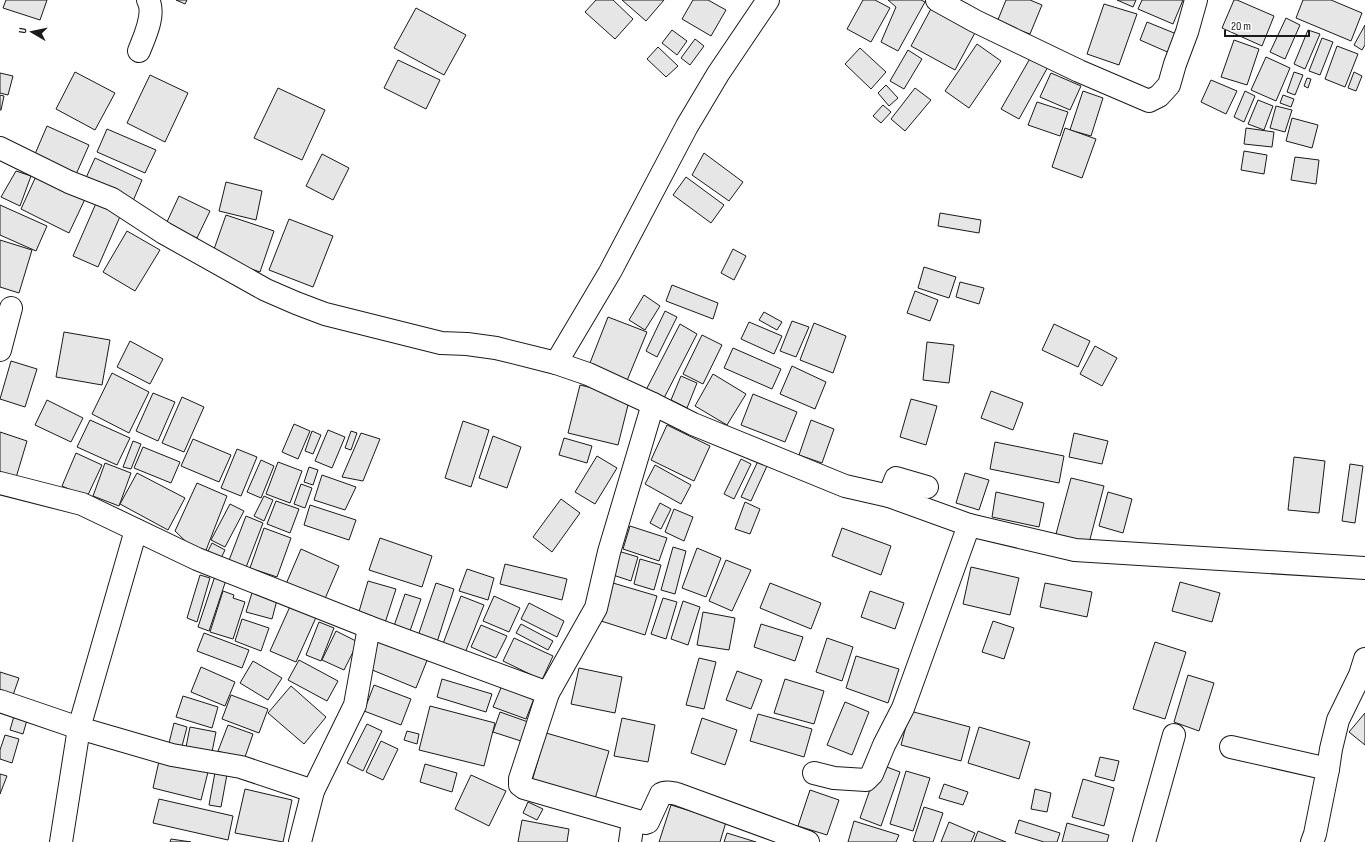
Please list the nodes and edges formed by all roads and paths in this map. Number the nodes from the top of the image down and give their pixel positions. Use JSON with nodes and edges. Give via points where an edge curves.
{"nodes":[{"id":1,"x":148,"y":0,"type":"edge"},
{"id":2,"x":768,"y":0,"type":"edge"},
{"id":3,"x":937,"y":0,"type":"edge"},
{"id":4,"x":1196,"y":0,"type":"edge"},
{"id":5,"x":139,"y":52,"type":"dead end"},
{"id":6,"x":0,"y":148,"type":"edge"},
{"id":7,"x":12,"y":308,"type":"dead end"},
{"id":8,"x":0,"y":350,"type":"edge"},
{"id":9,"x":556,"y":363,"type":"junction"},
{"id":10,"x":653,"y":404,"type":"junction"},
{"id":11,"x":0,"y":483,"type":"edge"},
{"id":12,"x":927,"y":487,"type":"dead end"},
{"id":13,"x":890,"y":496,"type":"junction"},
{"id":14,"x":969,"y":524,"type":"junction"},
{"id":15,"x":136,"y":530,"type":"junction"},
{"id":16,"x":1365,"y":568,"type":"edge"},
{"id":17,"x":369,"y":627,"type":"junction"},
{"id":18,"x":1365,"y":659,"type":"edge"},
{"id":19,"x":548,"y":693,"type":"junction"},
{"id":20,"x":0,"y":701,"type":"edge"},
{"id":21,"x":79,"y":728,"type":"junction"},
{"id":22,"x":1174,"y":735,"type":"dead end"},
{"id":23,"x":1231,"y":747,"type":"dead end"},
{"id":24,"x":1328,"y":770,"type":"junction"},
{"id":25,"x":814,"y":773,"type":"dead end"},
{"id":26,"x":313,"y":791,"type":"junction"},
{"id":27,"x":633,"y":820,"type":"junction"},
{"id":28,"x":802,"y":841,"type":"edge"},
{"id":29,"x":61,"y":842,"type":"edge"},
{"id":30,"x":300,"y":842,"type":"edge"},
{"id":31,"x":630,"y":842,"type":"edge"},
{"id":32,"x":1144,"y":842,"type":"edge"},
{"id":33,"x":1312,"y":842,"type":"edge"}],
"edges":[{"from":1,"to":5,"type":"street","via":[[150,14],[147,32]]},
{"from":2,"to":9,"type":"street","via":[[718,74],[687,126],[610,272]]},
{"from":3,"to":4,"type":"street","via":[[1079,71],[1149,101],[1159,96],[1169,85]]},
{"from":6,"to":9,"type":"street","via":[[112,200],[164,233],[266,290],[325,314],[441,343],[496,348]]},
{"from":7,"to":8,"type":"street"},
{"from":9,"to":10,"type":"street","via":[[588,374]]},
{"from":10,"to":13,"type":"street","via":[[693,424],[845,486]]},
{"from":10,"to":19,"type":"street","via":[[609,552],[596,608]]},
{"from":11,"to":15,"type":"street","via":[[82,504]]},
{"from":12,"to":13,"type":"street","via":[[896,478]]},
{"from":13,"to":14,"type":"street"},
{"from":14,"to":16,"type":"street","via":[[1075,550]]},
{"from":14,"to":25,"type":"street","via":[[903,708],[872,774],[866,780],[834,778]]},
{"from":15,"to":17,"type":"street","via":[[198,559]]},
{"from":15,"to":21,"type":"street"},
{"from":17,"to":19,"type":"street"},
{"from":17,"to":26,"type":"street","via":[[355,705]]},
{"from":18,"to":24,"type":"street","via":[[1338,720]]},
{"from":19,"to":27,"type":"street","via":[[520,785]]},
{"from":20,"to":21,"type":"street"},
{"from":21,"to":26,"type":"street","via":[[172,756],[242,768]]},
{"from":21,"to":29,"type":"street"},
{"from":22,"to":32,"type":"street"},
{"from":23,"to":24,"type":"street"},
{"from":24,"to":33,"type":"street"},
{"from":26,"to":30,"type":"street"},
{"from":27,"to":28,"type":"street","via":[[648,822],[660,794],[669,792]]},
{"from":27,"to":31,"type":"street"}]}
